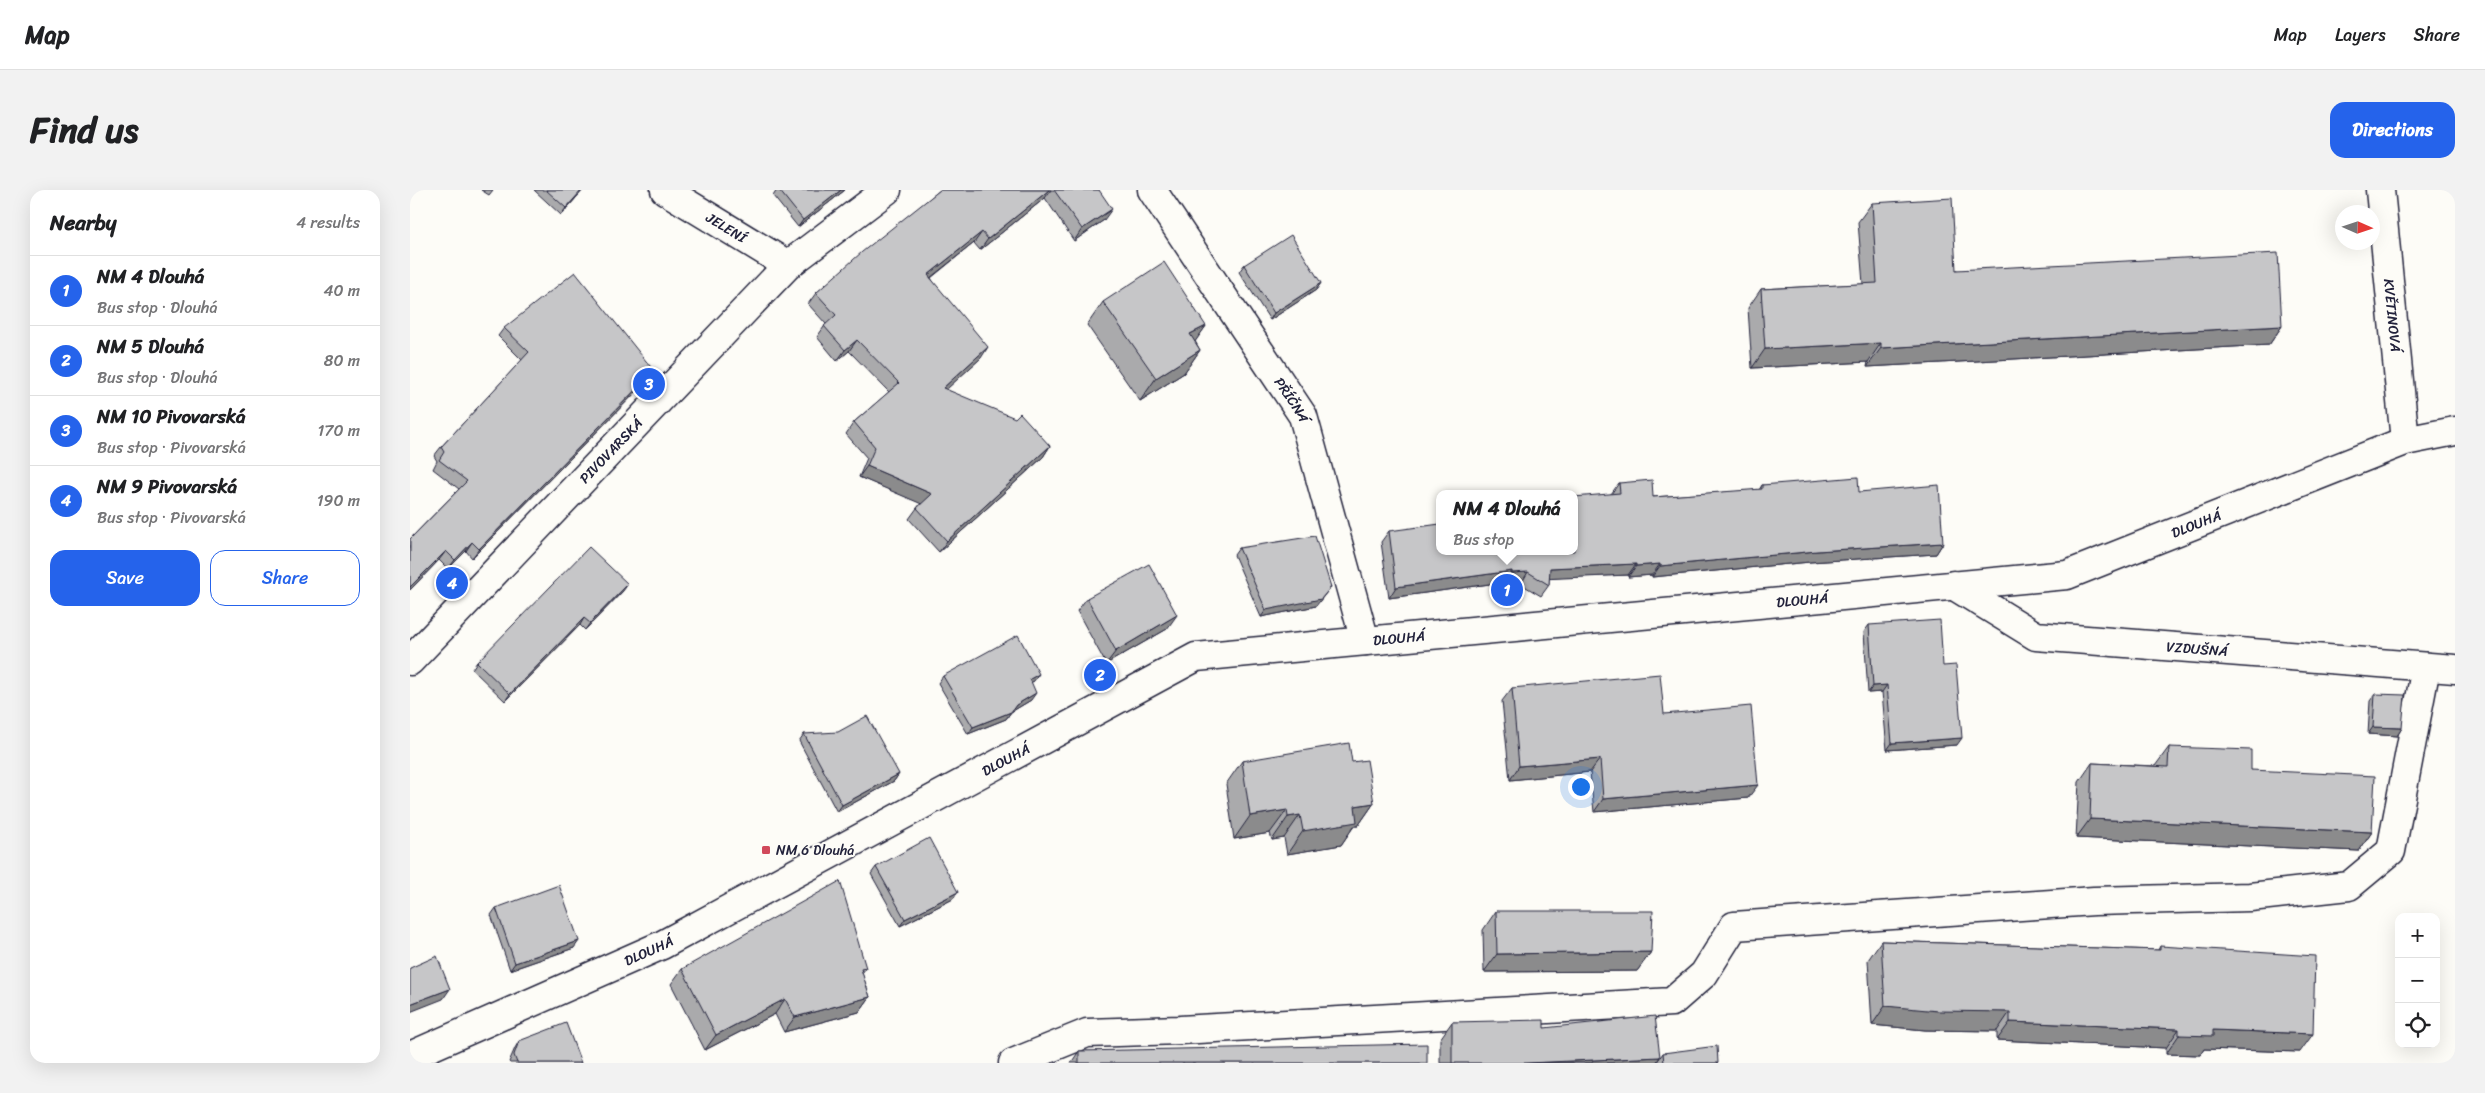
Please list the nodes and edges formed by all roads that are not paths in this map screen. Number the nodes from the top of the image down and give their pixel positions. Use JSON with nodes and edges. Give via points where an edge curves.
{"nodes":[{"id":1,"x":665,"y":190,"type":"edge"},
{"id":2,"x":887,"y":190,"type":"edge"},
{"id":3,"x":1152,"y":190,"type":"edge"},
{"id":4,"x":2380,"y":190,"type":"edge"},
{"id":5,"x":788,"y":265,"type":"junction"},
{"id":6,"x":2455,"y":431,"type":"edge"},
{"id":7,"x":2405,"y":441,"type":"junction"},
{"id":8,"x":1953,"y":585,"type":"junction"},
{"id":9,"x":1365,"y":641,"type":"junction"},
{"id":10,"x":410,"y":661,"type":"edge"},
{"id":11,"x":2426,"y":667,"type":"junction"},
{"id":12,"x":2455,"y":669,"type":"edge"},
{"id":13,"x":410,"y":1056,"type":"edge"},
{"id":14,"x":1013,"y":1063,"type":"edge"}],
"edges":[{"from":1,"to":5,"type":"street","name":"JELENÍ"},
{"from":2,"to":5,"type":"street","name":"PIVOVARSKÁ"},
{"from":3,"to":9,"type":"street","name":"PŘÍČNÁ","via":[[1303,416]]},
{"from":4,"to":7,"type":"street","name":"KVĚTINOVÁ"},
{"from":5,"to":10,"type":"street","name":"PIVOVARSKÁ"},
{"from":6,"to":7,"type":"street","name":"DLOUHÁ"},
{"from":7,"to":8,"type":"street","name":"DLOUHÁ","via":[[2067,574]]},
{"from":8,"to":9,"type":"street","name":"DLOUHÁ"},
{"from":8,"to":11,"type":"street","name":"VZDUŠNÁ","via":[[2036,636]]},
{"from":9,"to":13,"type":"street","name":"DLOUHÁ","via":[[1196,657],[662,945]]},
{"from":11,"to":12,"type":"street","name":"VZDUŠNÁ"},
{"from":11,"to":14,"type":"street","via":[[2391,851],[2349,886],[2250,897],[2094,901],[1734,926],[1704,974],[1672,1002],[1087,1033]]}]}
